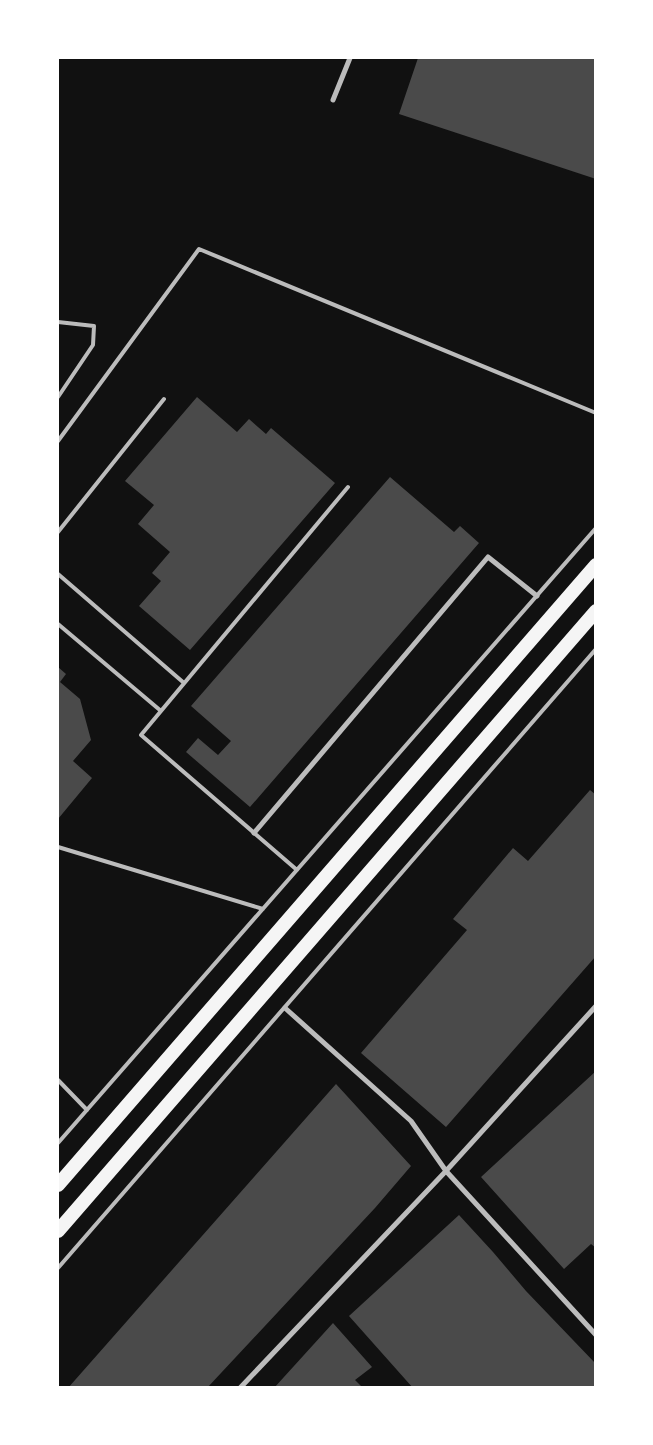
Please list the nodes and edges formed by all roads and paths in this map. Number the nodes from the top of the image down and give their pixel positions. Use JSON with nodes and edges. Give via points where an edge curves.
{"nodes":[{"id":1,"x":350,"y":58,"type":"edge"},
{"id":2,"x":332,"y":100,"type":"dead end"},
{"id":3,"x":58,"y":322,"type":"edge"},
{"id":4,"x":58,"y":397,"type":"edge"},
{"id":5,"x":164,"y":399,"type":"dead end"},
{"id":6,"x":596,"y":414,"type":"edge"},
{"id":7,"x":58,"y":441,"type":"edge"},
{"id":8,"x":348,"y":487,"type":"dead end"},
{"id":9,"x":596,"y":528,"type":"edge"},
{"id":10,"x":58,"y":532,"type":"edge"},
{"id":11,"x":596,"y":565,"type":"edge"},
{"id":12,"x":58,"y":574,"type":"edge"},
{"id":13,"x":537,"y":596,"type":"junction"},
{"id":14,"x":596,"y":611,"type":"edge"},
{"id":15,"x":58,"y":624,"type":"edge"},
{"id":16,"x":596,"y":649,"type":"edge"},
{"id":17,"x":184,"y":683,"type":"junction"},
{"id":18,"x":161,"y":711,"type":"junction"},
{"id":19,"x":254,"y":833,"type":"junction"},
{"id":20,"x":58,"y":847,"type":"edge"},
{"id":21,"x":297,"y":870,"type":"junction"},
{"id":22,"x":263,"y":908,"type":"junction"},
{"id":23,"x":596,"y":1006,"type":"edge"},
{"id":24,"x":285,"y":1008,"type":"junction"},
{"id":25,"x":58,"y":1080,"type":"edge"},
{"id":26,"x":87,"y":1110,"type":"junction"},
{"id":27,"x":58,"y":1143,"type":"edge"},
{"id":28,"x":446,"y":1171,"type":"junction"},
{"id":29,"x":58,"y":1185,"type":"edge"},
{"id":30,"x":58,"y":1231,"type":"edge"},
{"id":31,"x":58,"y":1268,"type":"edge"},
{"id":32,"x":596,"y":1335,"type":"edge"},
{"id":33,"x":240,"y":1388,"type":"edge"}],
"edges":[{"from":1,"to":2,"type":"street"},
{"from":3,"to":4,"type":"lane","via":[[94,326],[93,346]]},
{"from":5,"to":10,"type":"lane"},
{"from":6,"to":7,"type":"lane","via":[[199,250]]},
{"from":8,"to":17,"type":"lane"},
{"from":9,"to":13,"type":"lane"},
{"from":11,"to":29,"type":"highway"},
{"from":12,"to":17,"type":"lane"},
{"from":13,"to":19,"type":"street","via":[[488,557]]},
{"from":13,"to":21,"type":"lane"},
{"from":14,"to":30,"type":"highway"},
{"from":15,"to":18,"type":"lane"},
{"from":16,"to":24,"type":"lane"},
{"from":17,"to":18,"type":"lane"},
{"from":18,"to":19,"type":"lane","via":[[141,735]]},
{"from":19,"to":21,"type":"lane"},
{"from":20,"to":22,"type":"lane"},
{"from":21,"to":22,"type":"lane"},
{"from":22,"to":26,"type":"lane"},
{"from":23,"to":28,"type":"street"},
{"from":24,"to":28,"type":"street","via":[[411,1121]]},
{"from":24,"to":31,"type":"lane"},
{"from":25,"to":26,"type":"lane"},
{"from":26,"to":27,"type":"lane"},
{"from":28,"to":32,"type":"street"},
{"from":28,"to":33,"type":"street"}]}
